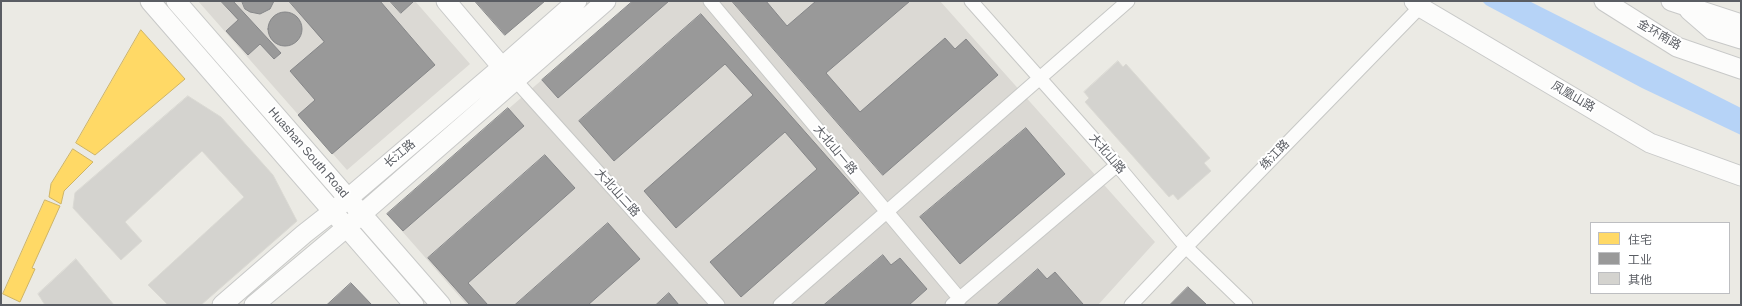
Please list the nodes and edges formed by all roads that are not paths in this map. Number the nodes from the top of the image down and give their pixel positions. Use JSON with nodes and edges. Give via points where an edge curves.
{"nodes":[{"id":1,"x":150,"y":1,"type":"edge"},
{"id":2,"x":176,"y":1,"type":"edge"},
{"id":3,"x":446,"y":1,"type":"edge"},
{"id":4,"x":577,"y":1,"type":"edge"},
{"id":5,"x":606,"y":1,"type":"edge"},
{"id":6,"x":710,"y":1,"type":"edge"},
{"id":7,"x":971,"y":1,"type":"edge"},
{"id":8,"x":1128,"y":1,"type":"edge"},
{"id":9,"x":1604,"y":1,"type":"edge"},
{"id":10,"x":1677,"y":3,"type":"edge"},
{"id":11,"x":1417,"y":4,"type":"edge"},
{"id":12,"x":1741,"y":24,"type":"edge"},
{"id":13,"x":1741,"y":39,"type":"edge"},
{"id":14,"x":1677,"y":47,"type":"junction"},
{"id":15,"x":1741,"y":55,"type":"edge"},
{"id":16,"x":502,"y":67,"type":"junction"},
{"id":17,"x":1741,"y":69,"type":"edge"},
{"id":18,"x":1040,"y":79,"type":"junction"},
{"id":19,"x":516,"y":81,"type":"junction"},
{"id":20,"x":1117,"y":165,"type":"junction"},
{"id":21,"x":1741,"y":176,"type":"edge"},
{"id":22,"x":348,"y":199,"type":"junction"},
{"id":23,"x":332,"y":212,"type":"junction"},
{"id":24,"x":887,"y":212,"type":"junction"},
{"id":25,"x":361,"y":214,"type":"junction"},
{"id":26,"x":347,"y":227,"type":"junction"},
{"id":27,"x":1186,"y":247,"type":"junction"},
{"id":28,"x":956,"y":302,"type":"edge"},
{"id":29,"x":222,"y":305,"type":"edge"},
{"id":30,"x":254,"y":305,"type":"edge"},
{"id":31,"x":414,"y":305,"type":"edge"},
{"id":32,"x":441,"y":305,"type":"edge"},
{"id":33,"x":718,"y":305,"type":"edge"},
{"id":34,"x":780,"y":305,"type":"edge"},
{"id":35,"x":1132,"y":305,"type":"edge"},
{"id":36,"x":1246,"y":305,"type":"edge"}],
"edges":[{"from":1,"to":23,"type":"street","name":"Huashan South Road"},
{"from":2,"to":22,"type":"street","name":"Huashan South Road"},
{"from":3,"to":16,"type":"street"},
{"from":4,"to":16,"type":"street","name":"长江路"},
{"from":5,"to":19,"type":"street","name":"长江路"},
{"from":6,"to":24,"type":"street","name":"大北山一路"},
{"from":7,"to":18,"type":"street","name":"大北山路"},
{"from":8,"to":18,"type":"street"},
{"from":9,"to":14,"type":"street","name":"金环南路"},
{"from":10,"to":12,"type":"street"},
{"from":10,"to":13,"type":"street","via":[[1712,30]]},
{"from":11,"to":21,"type":"street","name":"凤凰山路","via":[[1650,143]]},
{"from":11,"to":27,"type":"street","name":"练江路"},
{"from":14,"to":15,"type":"street","via":[[1704,44]]},
{"from":14,"to":17,"type":"street","name":"金环南路"},
{"from":16,"to":22,"type":"street","name":"长江路"},
{"from":18,"to":20,"type":"street","name":"大北山路"},
{"from":18,"to":24,"type":"street"},
{"from":19,"to":25,"type":"street","name":"长江路"},
{"from":19,"to":33,"type":"street","name":"大北山二路"},
{"from":20,"to":27,"type":"street","name":"大北山路"},
{"from":20,"to":28,"type":"street"},
{"from":22,"to":23,"type":"street","name":"长江路"},
{"from":22,"to":25,"type":"street","name":"Huashan South Road"},
{"from":23,"to":26,"type":"street","name":"Huashan South Road"},
{"from":23,"to":29,"type":"street","name":"长江路"},
{"from":24,"to":28,"type":"street","name":"大北山一路"},
{"from":24,"to":34,"type":"street"},
{"from":25,"to":26,"type":"street","name":"长江路"},
{"from":25,"to":32,"type":"street","name":"Huashan South Road"},
{"from":26,"to":30,"type":"street","name":"长江路"},
{"from":26,"to":31,"type":"street","name":"Huashan South Road"},
{"from":27,"to":35,"type":"street","name":"练江路"},
{"from":27,"to":36,"type":"street","name":"大北山路"}]}
